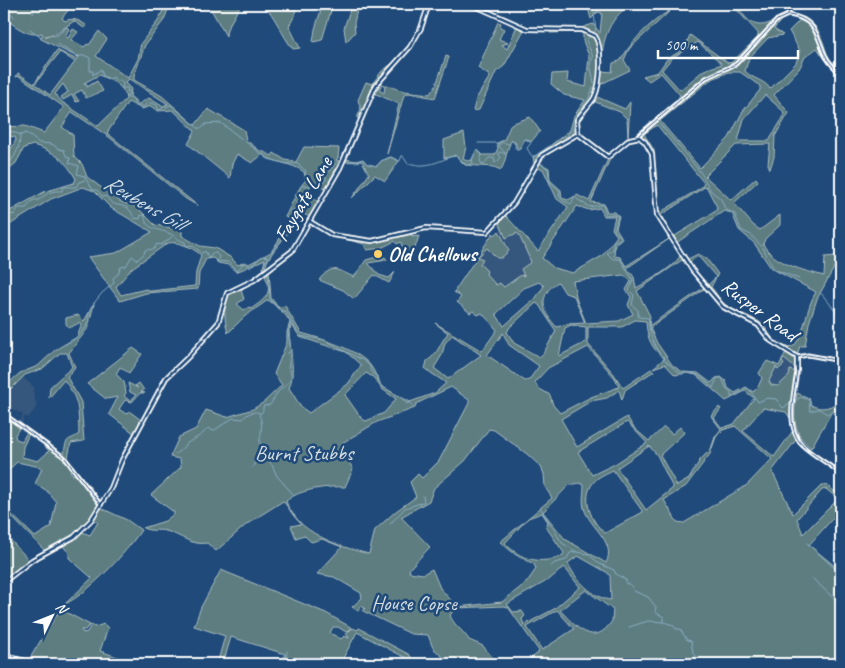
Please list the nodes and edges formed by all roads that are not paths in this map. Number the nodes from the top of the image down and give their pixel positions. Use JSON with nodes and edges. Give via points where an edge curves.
{"nodes":[{"id":1,"x":429,"y":4,"type":"edge"},
{"id":2,"x":471,"y":4,"type":"edge"},
{"id":3,"x":792,"y":4,"type":"edge"},
{"id":4,"x":790,"y":11,"type":"junction"},
{"id":5,"x":788,"y":15,"type":"junction"},
{"id":6,"x":793,"y":15,"type":"junction"},
{"id":7,"x":841,"y":75,"type":"edge"},
{"id":8,"x":578,"y":134,"type":"junction"},
{"id":9,"x":638,"y":137,"type":"junction"},
{"id":10,"x":309,"y":221,"type":"junction"},
{"id":11,"x":797,"y":357,"type":"junction"},
{"id":12,"x":841,"y":361,"type":"edge"},
{"id":13,"x":797,"y":370,"type":"joint"},
{"id":14,"x":4,"y":414,"type":"edge"},
{"id":15,"x":841,"y":474,"type":"edge"},
{"id":16,"x":101,"y":505,"type":"junction"},
{"id":17,"x":4,"y":582,"type":"edge"}],
"edges":[{"from":1,"to":10,"type":"street","name":"Faygate Lane","via":[[410,47],[376,85],[342,162]]},
{"from":2,"to":8,"type":"street","via":[[527,29],[582,30],[594,34],[601,51],[597,88],[577,121]]},
{"from":3,"to":4,"type":"street"},
{"from":4,"to":5,"type":"street"},
{"from":4,"to":6,"type":"street"},
{"from":5,"to":6,"type":"street"},
{"from":5,"to":9,"type":"street","via":[[777,20],[736,64],[706,78]]},
{"from":6,"to":7,"type":"street","via":[[816,31],[824,54]]},
{"from":8,"to":9,"type":"street","via":[[608,156]]},
{"from":8,"to":10,"type":"street","via":[[546,152],[536,162],[514,203],[487,232],[426,228],[372,241],[332,235]]},
{"from":9,"to":11,"type":"street","name":"Rusper Road","via":[[652,154],[658,217],[692,270],[723,306],[756,324],[771,341]]},
{"from":10,"to":16,"type":"street","name":"Faygate Lane","via":[[290,254],[266,272],[228,292],[217,324],[188,358],[168,375]]},
{"from":11,"to":12,"type":"street","via":[[808,355]]},
{"from":11,"to":13,"type":"street","name":"Rusper Road"},
{"from":13,"to":15,"type":"street","name":"Rusper Road","via":[[792,424],[799,441]]},
{"from":14,"to":16,"type":"street","via":[[64,457]]},
{"from":16,"to":17,"type":"street","name":"Faygate Lane","via":[[74,537],[32,560]]}]}
